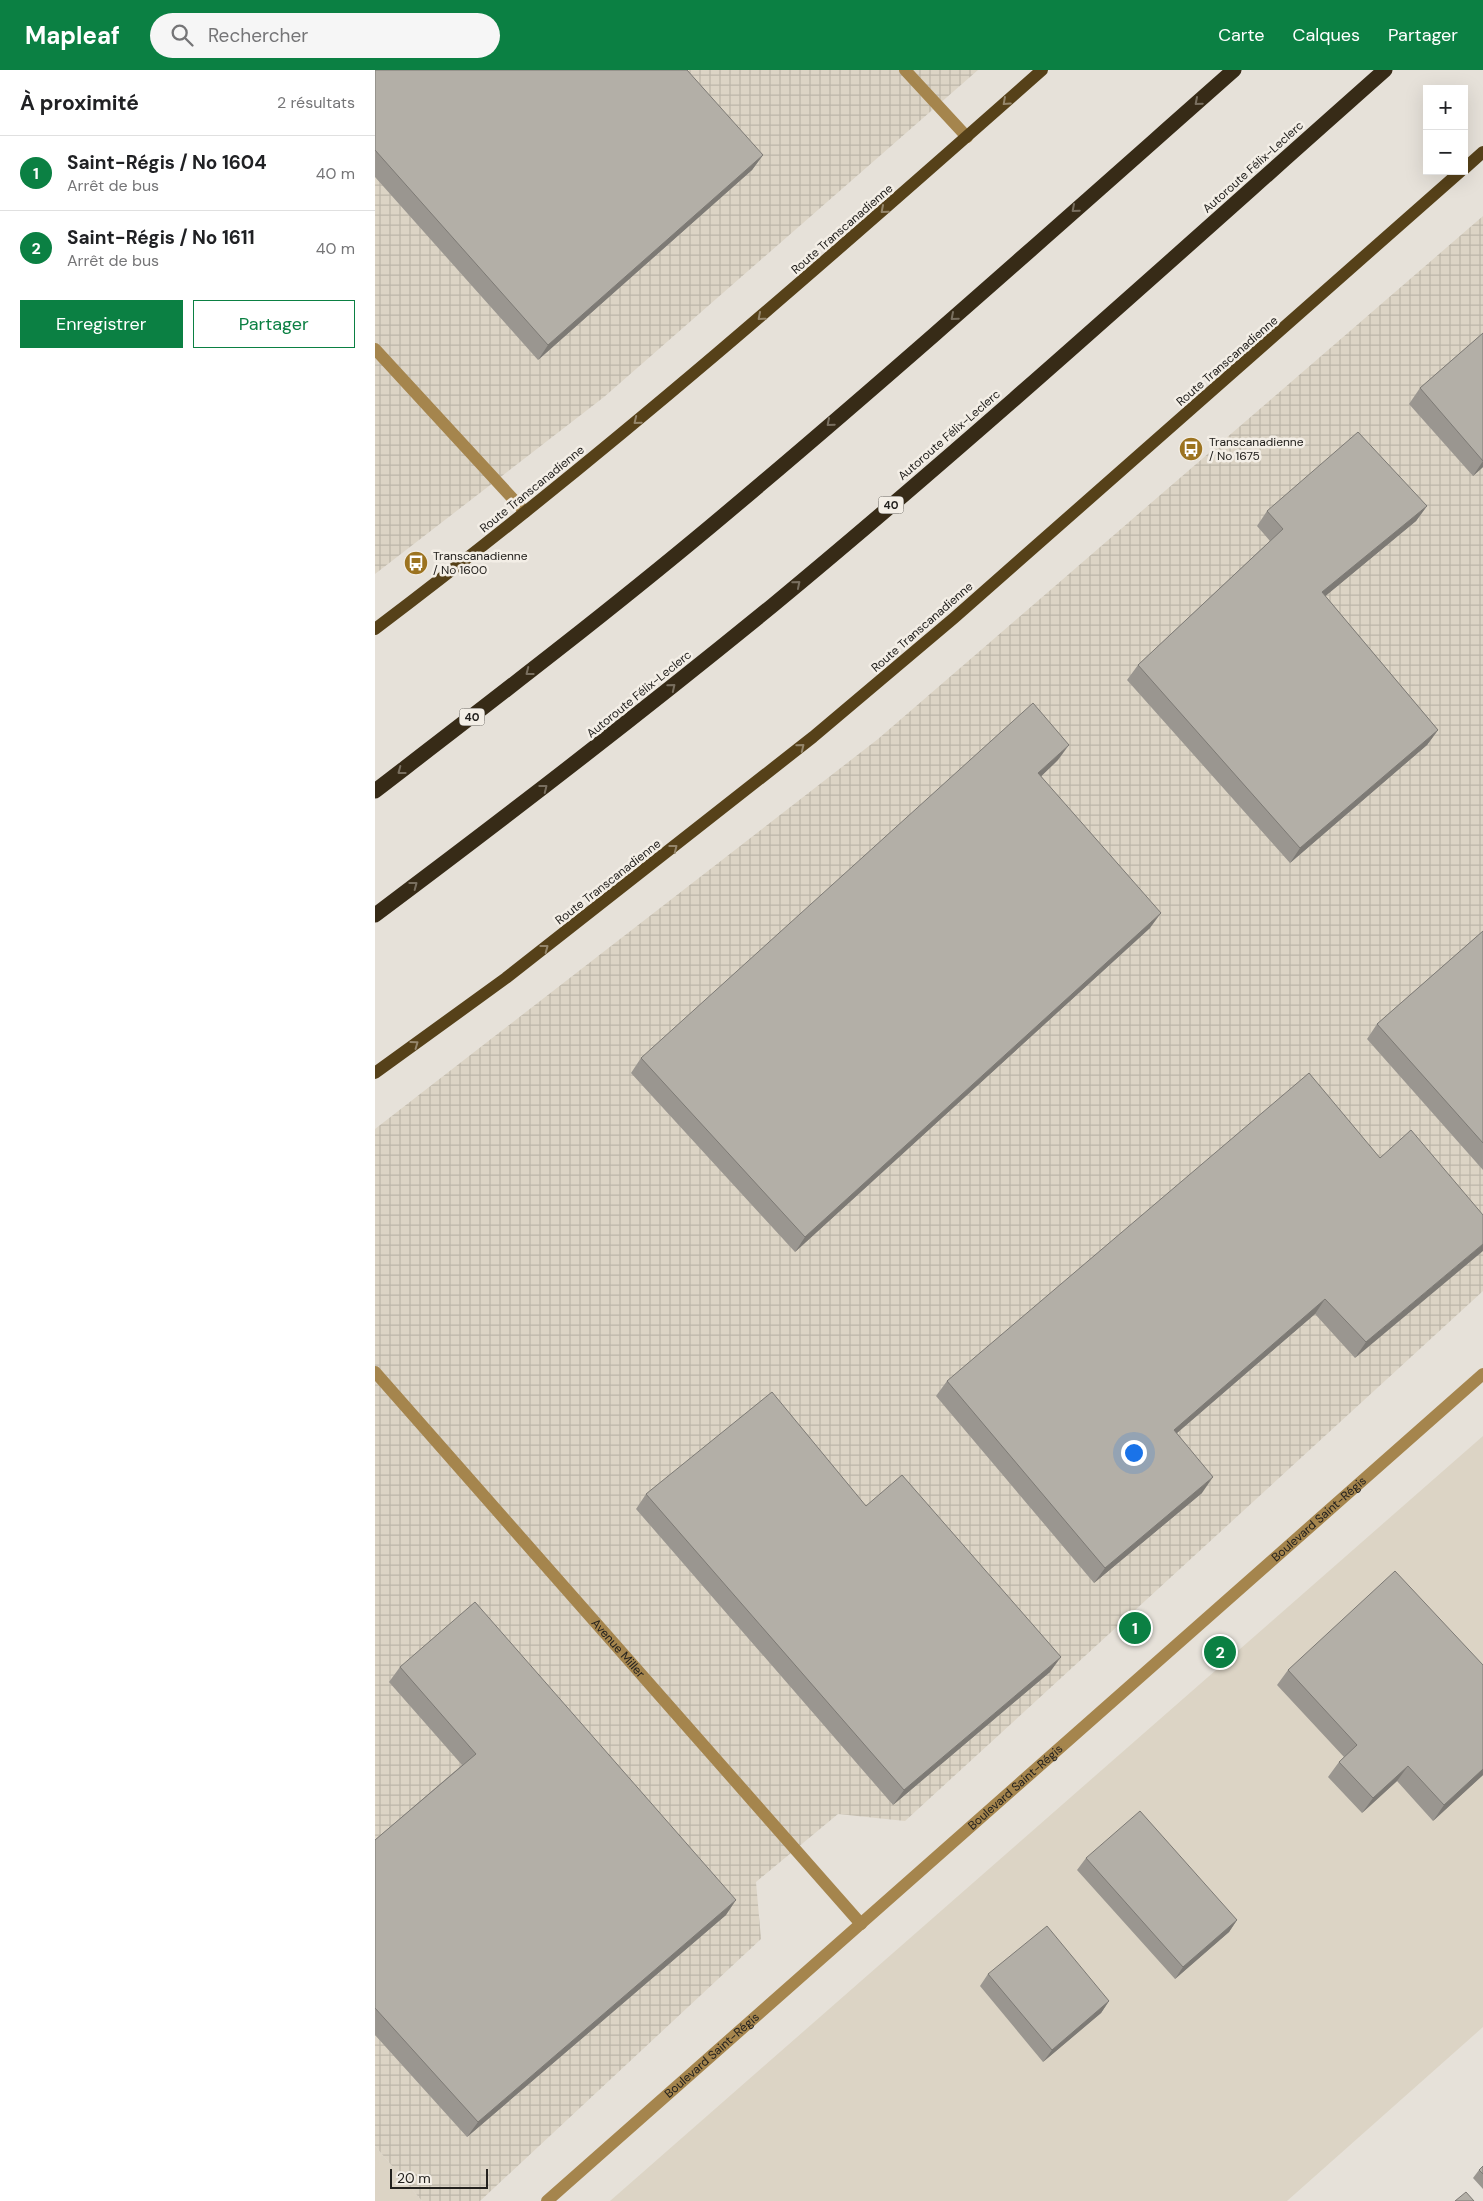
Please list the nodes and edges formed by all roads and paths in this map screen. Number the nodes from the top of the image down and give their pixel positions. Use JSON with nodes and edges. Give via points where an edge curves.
{"nodes":[{"id":1,"x":905,"y":70,"type":"edge"},
{"id":2,"x":1042,"y":70,"type":"edge"},
{"id":3,"x":1234,"y":70,"type":"edge"},
{"id":4,"x":1385,"y":70,"type":"edge"},
{"id":5,"x":967,"y":137,"type":"junction"},
{"id":6,"x":1483,"y":152,"type":"edge"},
{"id":7,"x":1468,"y":166,"type":"edge"},
{"id":8,"x":1457,"y":175,"type":"edge"},
{"id":9,"x":375,"y":349,"type":"edge"},
{"id":10,"x":525,"y":512,"type":"junction"},
{"id":11,"x":375,"y":629,"type":"edge"},
{"id":12,"x":375,"y":791,"type":"edge"},
{"id":13,"x":375,"y":914,"type":"edge"},
{"id":14,"x":375,"y":1073,"type":"edge"},
{"id":15,"x":375,"y":1372,"type":"edge"},
{"id":16,"x":1483,"y":1374,"type":"edge"},
{"id":17,"x":861,"y":1924,"type":"junction"},
{"id":18,"x":547,"y":2201,"type":"edge"}],
"edges":[{"from":1,"to":5,"type":"street"},
{"from":2,"to":5,"type":"main road","name":"Route Transcanadienne","one_way":true},
{"from":3,"to":12,"type":"highway","number":"40","one_way":true,"via":[[711,526]]},
{"from":13,"to":4,"type":"highway","name":"Autoroute Félix-Leclerc","number":"40","one_way":true,"via":[[612,735],[813,572],[936,468]]},
{"from":5,"to":10,"type":"main road","name":"Route Transcanadienne","one_way":true,"via":[[719,353]]},
{"from":6,"to":7,"type":"main road","name":"Route Transcanadienne"},
{"from":14,"to":8,"type":"main road","name":"Route Transcanadienne","one_way":true,"via":[[506,978],[813,737],[1067,520]]},
{"from":9,"to":10,"type":"street"},
{"from":10,"to":11,"type":"main road","name":"Route Transcanadienne"},
{"from":15,"to":17,"type":"street","name":"Avenue Miller"},
{"from":16,"to":17,"type":"street","name":"Boulevard Saint-Régis"},
{"from":17,"to":18,"type":"street","name":"Boulevard Saint-Régis"}]}
